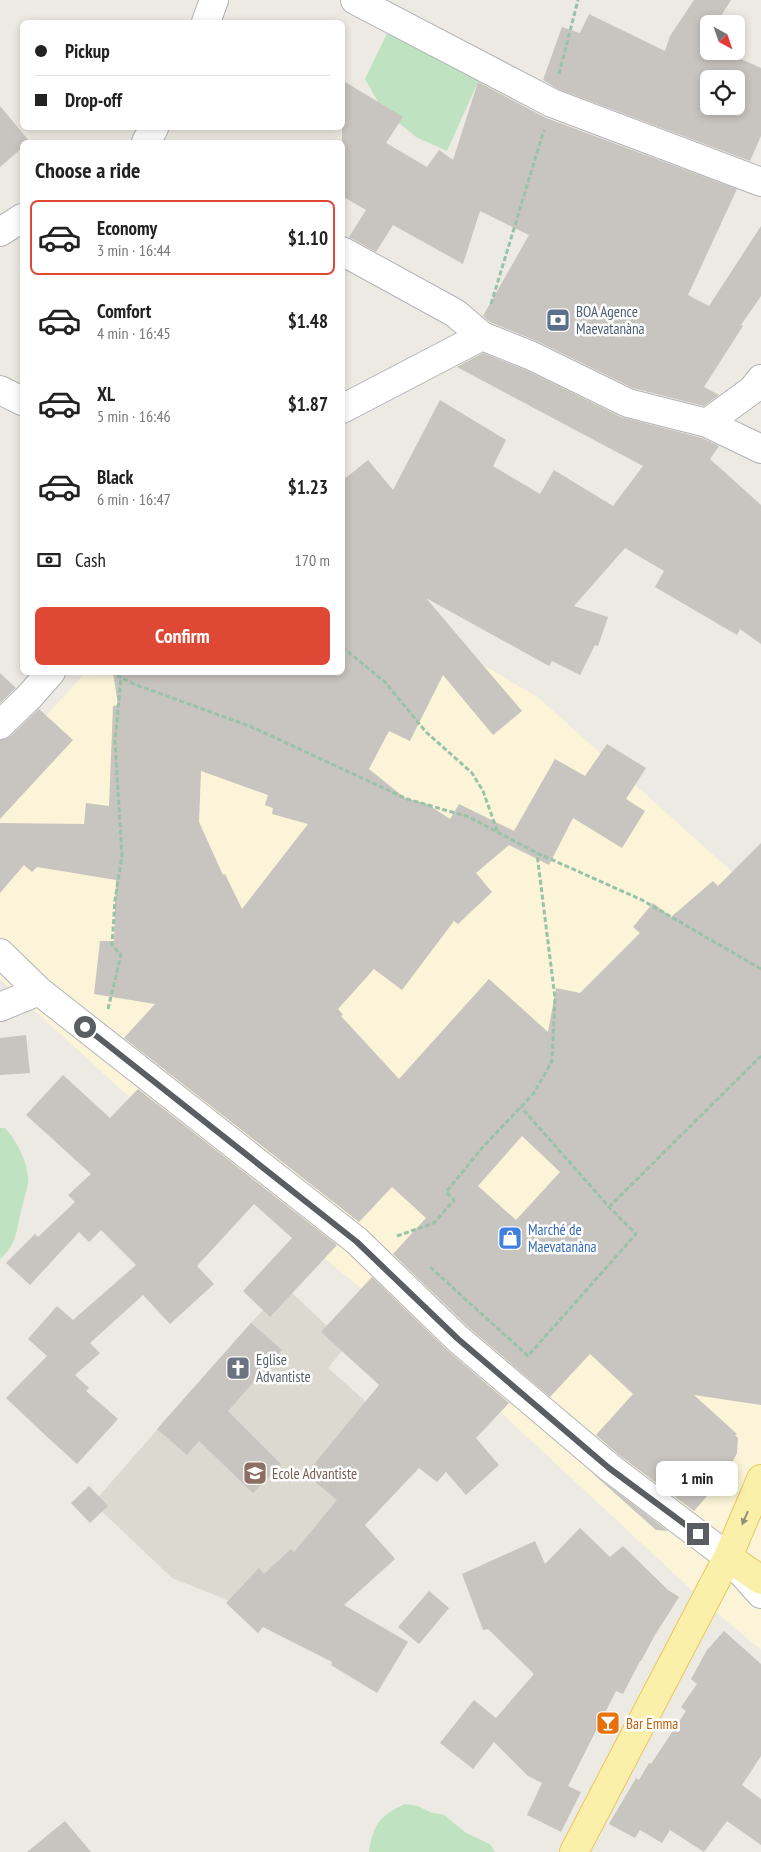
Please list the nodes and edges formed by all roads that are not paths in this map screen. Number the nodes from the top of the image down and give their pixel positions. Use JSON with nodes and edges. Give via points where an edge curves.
{"nodes":[{"id":1,"x":214,"y":0,"type":"edge"},
{"id":2,"x":355,"y":0,"type":"edge"},
{"id":3,"x":207,"y":20,"type":"edge"},
{"id":4,"x":761,"y":182,"type":"edge"},
{"id":5,"x":20,"y":219,"type":"edge"},
{"id":6,"x":0,"y":232,"type":"edge"},
{"id":7,"x":345,"y":252,"type":"edge"},
{"id":8,"x":482,"y":336,"type":"junction"},
{"id":9,"x":761,"y":379,"type":"edge"},
{"id":10,"x":0,"y":390,"type":"edge"},
{"id":11,"x":20,"y":400,"type":"edge"},
{"id":12,"x":345,"y":407,"type":"edge"},
{"id":13,"x":707,"y":423,"type":"junction"},
{"id":14,"x":761,"y":449,"type":"edge"},
{"id":15,"x":48,"y":675,"type":"edge"},
{"id":16,"x":0,"y":725,"type":"edge"},
{"id":17,"x":0,"y":953,"type":"edge"},
{"id":18,"x":39,"y":991,"type":"junction"},
{"id":19,"x":0,"y":1006,"type":"edge"},
{"id":20,"x":761,"y":1479,"type":"edge"},
{"id":21,"x":728,"y":1557,"type":"junction"},
{"id":22,"x":761,"y":1580,"type":"edge"},
{"id":23,"x":761,"y":1594,"type":"edge"},
{"id":24,"x":574,"y":1852,"type":"edge"}],
"edges":[{"from":1,"to":3,"type":"street"},
{"from":2,"to":4,"type":"street","via":[[552,103]]},
{"from":5,"to":6,"type":"street"},
{"from":7,"to":8,"type":"street","via":[[454,313]]},
{"from":8,"to":12,"type":"street"},
{"from":8,"to":13,"type":"street","via":[[532,356],[628,403]]},
{"from":9,"to":13,"type":"street","via":[[752,390]]},
{"from":10,"to":11,"type":"street"},
{"from":13,"to":14,"type":"street"},
{"from":15,"to":16,"type":"street"},
{"from":17,"to":18,"type":"street"},
{"from":18,"to":19,"type":"street"},
{"from":18,"to":21,"type":"street","via":[[357,1242],[458,1339],[609,1468]]},
{"from":20,"to":21,"type":"main road","one_way":true},
{"from":21,"to":22,"type":"main road"},
{"from":21,"to":23,"type":"street"},
{"from":21,"to":24,"type":"main road"}]}
